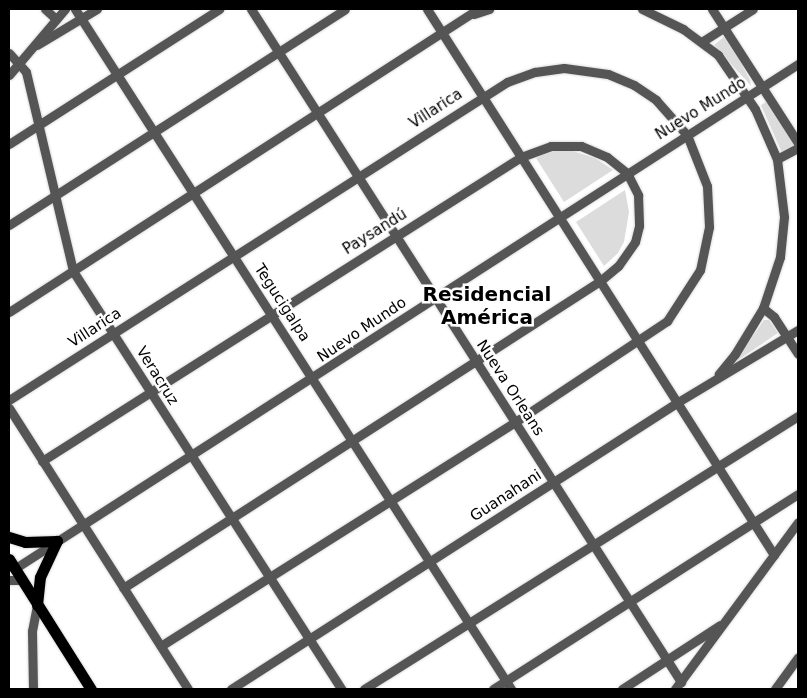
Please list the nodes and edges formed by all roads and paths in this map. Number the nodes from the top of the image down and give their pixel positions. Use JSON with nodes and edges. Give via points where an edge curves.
{"nodes":[{"id":1,"x":45,"y":9,"type":"edge"},
{"id":2,"x":65,"y":9,"type":"edge"},
{"id":3,"x":75,"y":9,"type":"edge"},
{"id":4,"x":97,"y":9,"type":"edge"},
{"id":5,"x":219,"y":9,"type":"edge"},
{"id":6,"x":252,"y":9,"type":"edge"},
{"id":7,"x":345,"y":9,"type":"edge"},
{"id":8,"x":427,"y":9,"type":"edge"},
{"id":9,"x":478,"y":9,"type":"edge"},
{"id":10,"x":489,"y":9,"type":"edge"},
{"id":11,"x":642,"y":9,"type":"edge"},
{"id":12,"x":712,"y":9,"type":"edge"},
{"id":13,"x":753,"y":9,"type":"edge"},
{"id":14,"x":82,"y":18,"type":"junction"},
{"id":15,"x":465,"y":18,"type":"junction"},
{"id":16,"x":56,"y":19,"type":"junction"},
{"id":17,"x":724,"y":27,"type":"junction"},
{"id":18,"x":442,"y":33,"type":"junction"},
{"id":19,"x":703,"y":41,"type":"junction"},
{"id":20,"x":30,"y":50,"type":"junction"},
{"id":21,"x":279,"y":51,"type":"junction"},
{"id":22,"x":9,"y":54,"type":"edge"},
{"id":23,"x":19,"y":63,"type":"junction"},
{"id":24,"x":798,"y":64,"type":"edge"},
{"id":25,"x":118,"y":74,"type":"junction"},
{"id":26,"x":9,"y":75,"type":"edge"},
{"id":27,"x":763,"y":86,"type":"junction"},
{"id":28,"x":481,"y":95,"type":"junction"},
{"id":29,"x":748,"y":96,"type":"junction"},
{"id":30,"x":318,"y":113,"type":"junction"},
{"id":31,"x":38,"y":125,"type":"junction"},
{"id":32,"x":154,"y":130,"type":"junction"},
{"id":33,"x":687,"y":135,"type":"junction"},
{"id":34,"x":798,"y":143,"type":"edge"},
{"id":35,"x":9,"y":144,"type":"edge"},
{"id":36,"x":798,"y":148,"type":"edge"},
{"id":37,"x":521,"y":157,"type":"junction"},
{"id":38,"x":777,"y":160,"type":"junction"},
{"id":39,"x":627,"y":173,"type":"junction"},
{"id":40,"x":358,"y":176,"type":"junction"},
{"id":41,"x":194,"y":193,"type":"junction"},
{"id":42,"x":54,"y":196,"type":"junction"},
{"id":43,"x":559,"y":218,"type":"junction"},
{"id":44,"x":9,"y":225,"type":"edge"},
{"id":45,"x":395,"y":235,"type":"junction"},
{"id":46,"x":234,"y":254,"type":"junction"},
{"id":47,"x":73,"y":271,"type":"junction"},
{"id":48,"x":600,"y":281,"type":"junction"},
{"id":49,"x":436,"y":298,"type":"junction"},
{"id":50,"x":763,"y":308,"type":"junction"},
{"id":51,"x":9,"y":312,"type":"edge"},
{"id":52,"x":272,"y":314,"type":"junction"},
{"id":53,"x":798,"y":330,"type":"edge"},
{"id":54,"x":114,"y":332,"type":"junction"},
{"id":55,"x":787,"y":337,"type":"junction"},
{"id":56,"x":638,"y":342,"type":"junction"},
{"id":57,"x":798,"y":354,"type":"edge"},
{"id":58,"x":476,"y":361,"type":"junction"},
{"id":59,"x":314,"y":378,"type":"junction"},
{"id":60,"x":712,"y":382,"type":"junction"},
{"id":61,"x":150,"y":392,"type":"junction"},
{"id":62,"x":9,"y":400,"type":"edge"},
{"id":63,"x":678,"y":402,"type":"junction"},
{"id":64,"x":9,"y":408,"type":"edge"},
{"id":65,"x":798,"y":416,"type":"edge"},
{"id":66,"x":516,"y":422,"type":"junction"},
{"id":67,"x":353,"y":440,"type":"junction"},
{"id":68,"x":190,"y":456,"type":"junction"},
{"id":69,"x":42,"y":461,"type":"junction"},
{"id":70,"x":717,"y":465,"type":"junction"},
{"id":71,"x":554,"y":482,"type":"junction"},
{"id":72,"x":798,"y":494,"type":"edge"},
{"id":73,"x":392,"y":500,"type":"junction"},
{"id":74,"x":230,"y":517,"type":"junction"},
{"id":75,"x":754,"y":522,"type":"junction"},
{"id":76,"x":798,"y":522,"type":"edge"},
{"id":77,"x":82,"y":524,"type":"junction"},
{"id":78,"x":9,"y":537,"type":"edge"},
{"id":79,"x":57,"y":541,"type":"junction"},
{"id":80,"x":594,"y":546,"type":"junction"},
{"id":81,"x":774,"y":555,"type":"junction"},
{"id":82,"x":430,"y":562,"type":"junction"},
{"id":83,"x":12,"y":564,"type":"edge"},
{"id":84,"x":268,"y":577,"type":"junction"},
{"id":85,"x":15,"y":580,"type":"edge"},
{"id":86,"x":123,"y":588,"type":"junction"},
{"id":87,"x":630,"y":601,"type":"junction"},
{"id":88,"x":36,"y":605,"type":"junction"},
{"id":89,"x":724,"y":622,"type":"junction"},
{"id":90,"x":470,"y":625,"type":"junction"},
{"id":91,"x":310,"y":640,"type":"junction"},
{"id":92,"x":161,"y":646,"type":"junction"},
{"id":93,"x":798,"y":657,"type":"edge"},
{"id":94,"x":667,"y":660,"type":"junction"},
{"id":95,"x":506,"y":681,"type":"junction"},
{"id":96,"x":678,"y":685,"type":"edge"},
{"id":97,"x":778,"y":688,"type":"edge"},
{"id":98,"x":32,"y":689,"type":"edge"},
{"id":99,"x":91,"y":689,"type":"edge"},
{"id":100,"x":188,"y":689,"type":"edge"},
{"id":101,"x":231,"y":689,"type":"edge"},
{"id":102,"x":341,"y":689,"type":"edge"},
{"id":103,"x":364,"y":689,"type":"edge"},
{"id":104,"x":493,"y":689,"type":"edge"},
{"id":105,"x":511,"y":689,"type":"edge"},
{"id":106,"x":622,"y":689,"type":"edge"}],
"edges":[{"from":1,"to":16,"type":"street"},
{"from":2,"to":16,"type":"street"},
{"from":3,"to":14,"type":"street","name":"Tegucigalpa"},
{"from":4,"to":14,"type":"street"},
{"from":5,"to":25,"type":"street"},
{"from":6,"to":21,"type":"street","name":"Nueva Orleans"},
{"from":7,"to":21,"type":"street"},
{"from":8,"to":18,"type":"street"},
{"from":9,"to":15,"type":"street"},
{"from":10,"to":15,"type":"street"},
{"from":11,"to":19,"type":"street"},
{"from":12,"to":17,"type":"street"},
{"from":13,"to":17,"type":"street"},
{"from":14,"to":20,"type":"street"},
{"from":14,"to":25,"type":"street","name":"Tegucigalpa"},
{"from":15,"to":18,"type":"street"},
{"from":16,"to":20,"type":"street"},
{"from":17,"to":19,"type":"street"},
{"from":17,"to":27,"type":"street"},
{"from":18,"to":28,"type":"street"},
{"from":18,"to":30,"type":"street"},
{"from":19,"to":29,"type":"street","via":[[718,55]]},
{"from":20,"to":23,"type":"street"},
{"from":21,"to":30,"type":"street","name":"Nueva Orleans"},
{"from":21,"to":32,"type":"street"},
{"from":22,"to":23,"type":"street","name":"Veracruz"},
{"from":23,"to":26,"type":"street"},
{"from":23,"to":31,"type":"street","name":"Veracruz","via":[[26,72]]},
{"from":24,"to":27,"type":"street","name":"Nuevo Mundo"},
{"from":25,"to":31,"type":"street"},
{"from":25,"to":32,"type":"street","name":"Tegucigalpa"},
{"from":27,"to":29,"type":"street","name":"Nuevo Mundo"},
{"from":27,"to":34,"type":"street"},
{"from":28,"to":33,"type":"street","name":"Villarica","via":[[535,72],[564,68],[595,70],[646,92]]},
{"from":28,"to":37,"type":"street"},
{"from":28,"to":40,"type":"street","name":"Villarica"},
{"from":29,"to":33,"type":"street","name":"Nuevo Mundo"},
{"from":29,"to":38,"type":"street"},
{"from":30,"to":40,"type":"street","name":"Nueva Orleans"},
{"from":30,"to":41,"type":"street"},
{"from":31,"to":35,"type":"street"},
{"from":31,"to":42,"type":"street","name":"Veracruz"},
{"from":32,"to":41,"type":"street","name":"Tegucigalpa"},
{"from":32,"to":42,"type":"street"},
{"from":33,"to":39,"type":"street","name":"Nuevo Mundo"},
{"from":33,"to":56,"type":"street","name":"Villarica","via":[[707,186],[710,209],[706,247],[700,270],[676,310]]},
{"from":36,"to":38,"type":"street"},
{"from":37,"to":39,"type":"street","name":"Paysandú","via":[[551,146],[580,146],[596,150]]},
{"from":37,"to":43,"type":"street"},
{"from":37,"to":45,"type":"street","name":"Paysandú"},
{"from":38,"to":50,"type":"street","via":[[782,188],[783,240]]},
{"from":39,"to":43,"type":"street","name":"Nuevo Mundo"},
{"from":39,"to":48,"type":"street","name":"Paysandú","via":[[638,195],[640,211],[635,242],[618,266]]},
{"from":40,"to":45,"type":"street","name":"Nueva Orleans"},
{"from":40,"to":46,"type":"street","name":"Villarica"},
{"from":41,"to":46,"type":"street","name":"Tegucigalpa"},
{"from":41,"to":47,"type":"street"},
{"from":42,"to":44,"type":"street"},
{"from":42,"to":47,"type":"street","name":"Veracruz"},
{"from":43,"to":48,"type":"street"},
{"from":43,"to":49,"type":"street","name":"Nuevo Mundo"},
{"from":45,"to":49,"type":"street","name":"Nueva Orleans"},
{"from":45,"to":52,"type":"street","name":"Paysandú"},
{"from":46,"to":52,"type":"street","name":"Tegucigalpa"},
{"from":46,"to":54,"type":"street","name":"Villarica"},
{"from":47,"to":51,"type":"street"},
{"from":47,"to":54,"type":"street","name":"Veracruz"},
{"from":48,"to":56,"type":"street"},
{"from":48,"to":58,"type":"street","name":"Paysandú"},
{"from":49,"to":58,"type":"street","name":"Nueva Orleans"},
{"from":49,"to":59,"type":"street","name":"Nuevo Mundo"},
{"from":50,"to":55,"type":"street","via":[[771,313]]},
{"from":50,"to":60,"type":"street","via":[[736,354]]},
{"from":52,"to":59,"type":"street","name":"Tegucigalpa"},
{"from":52,"to":61,"type":"street","name":"Paysandú"},
{"from":53,"to":55,"type":"street","name":"Guanahani"},
{"from":54,"to":61,"type":"street","name":"Veracruz"},
{"from":54,"to":62,"type":"street","name":"Villarica"},
{"from":55,"to":57,"type":"street"},
{"from":55,"to":60,"type":"street","name":"Guanahani"},
{"from":56,"to":63,"type":"street"},
{"from":56,"to":66,"type":"street","name":"Villarica"},
{"from":58,"to":66,"type":"street","name":"Nueva Orleans"},
{"from":58,"to":67,"type":"street","name":"Paysandú"},
{"from":59,"to":67,"type":"street","name":"Tegucigalpa"},
{"from":59,"to":68,"type":"street","name":"Nuevo Mundo"},
{"from":60,"to":63,"type":"street","name":"Guanahani"},
{"from":61,"to":68,"type":"street","name":"Veracruz"},
{"from":61,"to":69,"type":"street","name":"Paysandú"},
{"from":63,"to":70,"type":"street"},
{"from":63,"to":71,"type":"street","name":"Guanahani"},
{"from":64,"to":69,"type":"street"},
{"from":65,"to":70,"type":"street"},
{"from":66,"to":71,"type":"street","name":"Nueva Orleans"},
{"from":66,"to":73,"type":"street","name":"Villarica"},
{"from":67,"to":73,"type":"street","name":"Tegucigalpa"},
{"from":67,"to":74,"type":"street","name":"Paysandú"},
{"from":68,"to":74,"type":"street","name":"Veracruz"},
{"from":68,"to":77,"type":"street","name":"Nuevo Mundo"},
{"from":69,"to":77,"type":"street"},
{"from":70,"to":75,"type":"street"},
{"from":70,"to":80,"type":"street"},
{"from":71,"to":80,"type":"street","name":"Nueva Orleans"},
{"from":71,"to":82,"type":"street","name":"Guanahani"},
{"from":72,"to":75,"type":"street"},
{"from":73,"to":82,"type":"street","name":"Tegucigalpa"},
{"from":73,"to":84,"type":"street","name":"Villarica"},
{"from":74,"to":84,"type":"street","name":"Veracruz"},
{"from":74,"to":86,"type":"street","name":"Paysandú"},
{"from":75,"to":81,"type":"street"},
{"from":75,"to":87,"type":"street"},
{"from":76,"to":81,"type":"street"},
{"from":77,"to":79,"type":"street","name":"Nuevo Mundo"},
{"from":77,"to":86,"type":"street"},
{"from":78,"to":79,"type":"main road","via":[[25,542]]},
{"from":79,"to":83,"type":"street","name":"Nuevo Mundo"},
{"from":79,"to":88,"type":"main road","via":[[40,577]]},
{"from":80,"to":87,"type":"street","name":"Nueva Orleans"},
{"from":80,"to":90,"type":"street"},
{"from":81,"to":89,"type":"street"},
{"from":82,"to":90,"type":"street","name":"Tegucigalpa"},
{"from":82,"to":91,"type":"street","name":"Guanahani"},
{"from":83,"to":85,"type":"main road"},
{"from":84,"to":91,"type":"street","name":"Veracruz"},
{"from":84,"to":92,"type":"street","name":"Villarica"},
{"from":85,"to":88,"type":"main road"},
{"from":86,"to":92,"type":"street"},
{"from":87,"to":94,"type":"street","name":"Nueva Orleans"},
{"from":87,"to":95,"type":"street"},
{"from":88,"to":98,"type":"street","via":[[32,631]]},
{"from":88,"to":99,"type":"main road"},
{"from":89,"to":94,"type":"street"},
{"from":89,"to":96,"type":"street"},
{"from":90,"to":95,"type":"street","name":"Tegucigalpa"},
{"from":90,"to":103,"type":"street"},
{"from":91,"to":101,"type":"street","name":"Guanahani"},
{"from":91,"to":102,"type":"street","name":"Veracruz"},
{"from":92,"to":100,"type":"street"},
{"from":93,"to":97,"type":"street"},
{"from":94,"to":96,"type":"street","name":"Nueva Orleans"},
{"from":94,"to":106,"type":"street"},
{"from":95,"to":104,"type":"street"},
{"from":95,"to":105,"type":"street","name":"Tegucigalpa"}]}
